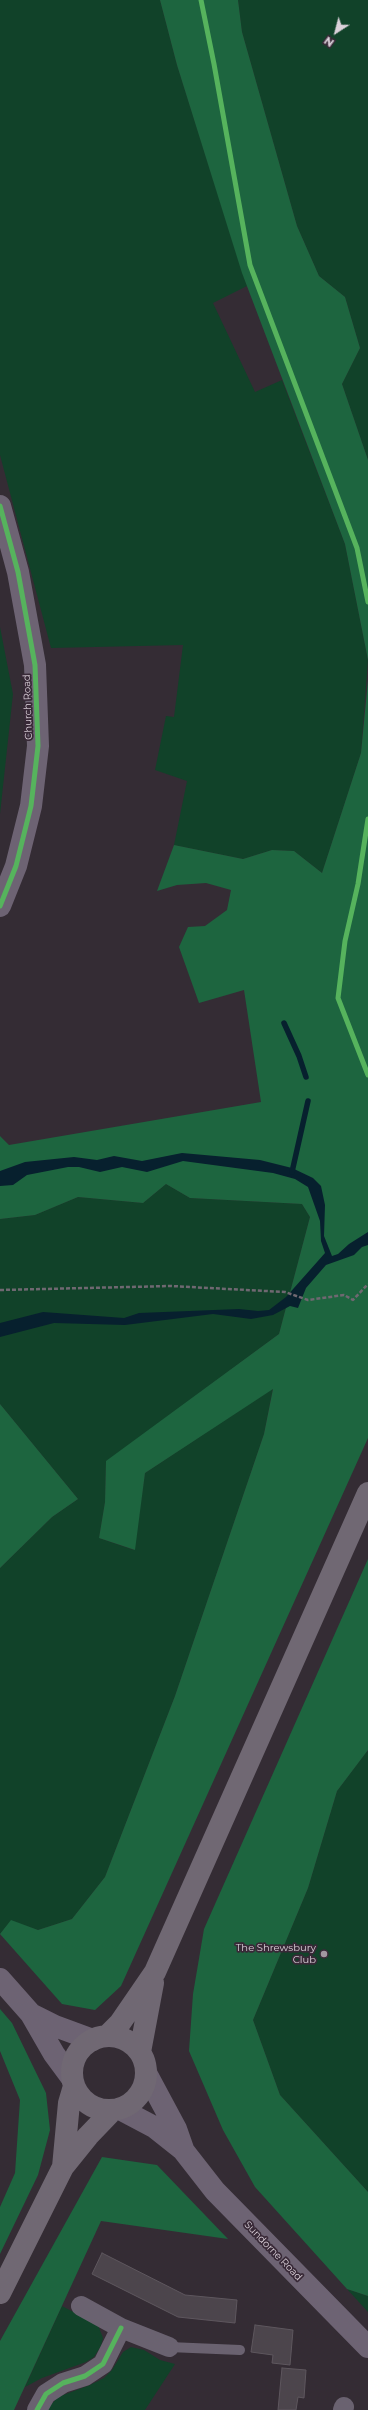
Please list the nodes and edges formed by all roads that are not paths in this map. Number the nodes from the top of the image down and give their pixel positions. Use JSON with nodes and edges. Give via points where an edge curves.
{"nodes":[{"id":1,"x":0,"y":506,"type":"edge"},
{"id":2,"x":0,"y":906,"type":"edge"},
{"id":3,"x":368,"y":1493,"type":"edge"},
{"id":4,"x":155,"y":1972,"type":"junction"},
{"id":5,"x":0,"y":1979,"type":"edge"},
{"id":6,"x":31,"y":2014,"type":"junction"},
{"id":7,"x":100,"y":2038,"type":"junction"},
{"id":8,"x":143,"y":2063,"type":"junction"},
{"id":9,"x":72,"y":2081,"type":"junction"},
{"id":10,"x":116,"y":2110,"type":"junction"},
{"id":11,"x":184,"y":2150,"type":"junction"},
{"id":12,"x":63,"y":2167,"type":"junction"},
{"id":13,"x":0,"y":2293,"type":"edge"},
{"id":14,"x":81,"y":2306,"type":"dead end"},
{"id":15,"x":121,"y":2328,"type":"junction"},
{"id":16,"x":169,"y":2347,"type":"joint"},
{"id":17,"x":368,"y":2347,"type":"edge"},
{"id":18,"x":240,"y":2350,"type":"dead end"},
{"id":19,"x":37,"y":2410,"type":"edge"}],
"edges":[{"from":1,"to":2,"type":"main road","name":"Church Road","via":[[18,572],[35,665],[38,746],[31,806],[16,866]]},
{"from":3,"to":4,"type":"highway"},
{"from":4,"to":7,"type":"highway","via":[[120,2023]]},
{"from":4,"to":8,"type":"highway"},
{"from":5,"to":6,"type":"main road"},
{"from":6,"to":7,"type":"main road","via":[[55,2026]]},
{"from":6,"to":9,"type":"main road"},
{"from":7,"to":8,"type":"highway","via":[[125,2040]]},
{"from":7,"to":9,"type":"highway","via":[[85,2045],[77,2055]]},
{"from":8,"to":10,"type":"highway","via":[[142,2091],[129,2105]]},
{"from":8,"to":11,"type":"main road","name":"Sundorne Road"},
{"from":9,"to":10,"type":"highway","via":[[78,2095],[89,2105],[103,2110]]},
{"from":9,"to":12,"type":"highway"},
{"from":10,"to":11,"type":"main road","name":"Sundorne Road","via":[[154,2126]]},
{"from":10,"to":12,"type":"highway","via":[[88,2136]]},
{"from":11,"to":17,"type":"main road","name":"Sundorne Road","via":[[215,2191]]},
{"from":12,"to":13,"type":"highway"},
{"from":14,"to":15,"type":"street"},
{"from":15,"to":16,"type":"street"},
{"from":15,"to":19,"type":"street","via":[[103,2364],[85,2376],[63,2383],[46,2394]]},
{"from":16,"to":18,"type":"lane"}]}
